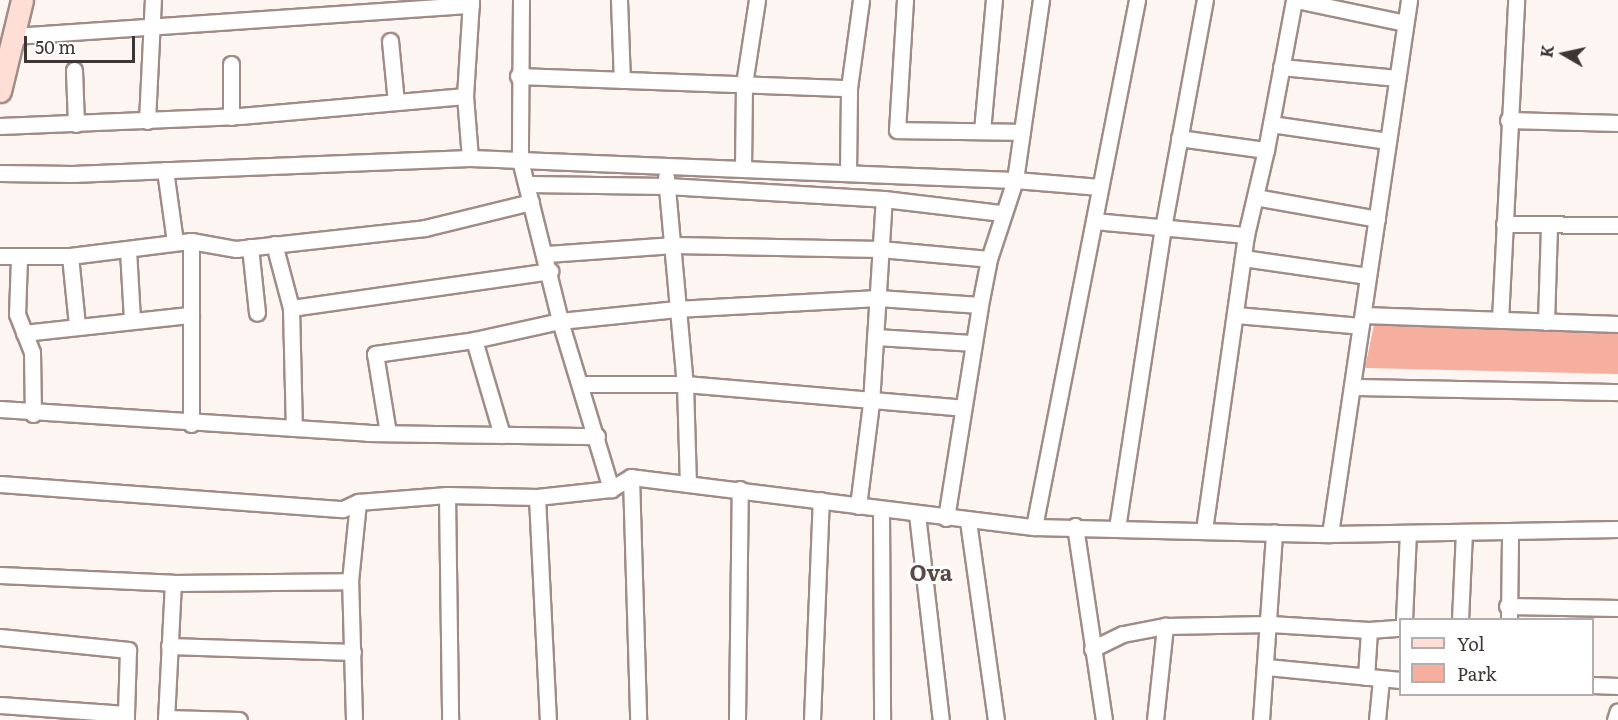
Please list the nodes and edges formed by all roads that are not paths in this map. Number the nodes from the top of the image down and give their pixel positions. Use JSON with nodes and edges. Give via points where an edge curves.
{"nodes":[{"id":1,"x":153,"y":0,"type":"edge"},
{"id":2,"x":521,"y":0,"type":"edge"},
{"id":3,"x":619,"y":0,"type":"edge"},
{"id":4,"x":757,"y":0,"type":"edge"},
{"id":5,"x":861,"y":0,"type":"edge"},
{"id":6,"x":905,"y":0,"type":"edge"},
{"id":7,"x":994,"y":0,"type":"edge"},
{"id":8,"x":1041,"y":0,"type":"edge"},
{"id":9,"x":1137,"y":0,"type":"edge"},
{"id":10,"x":1205,"y":0,"type":"edge"},
{"id":11,"x":1295,"y":0,"type":"edge"},
{"id":12,"x":1409,"y":0,"type":"edge"},
{"id":13,"x":1516,"y":0,"type":"edge"},
{"id":14,"x":17,"y":1,"type":"edge"},
{"id":15,"x":471,"y":3,"type":"edge"},
{"id":16,"x":434,"y":4,"type":"edge"},
{"id":17,"x":1405,"y":23,"type":"junction"},
{"id":18,"x":151,"y":27,"type":"junction"},
{"id":19,"x":390,"y":41,"type":"dead end"},
{"id":20,"x":9,"y":42,"type":"edge"},
{"id":21,"x":231,"y":64,"type":"dead end"},
{"id":22,"x":1281,"y":67,"type":"junction"},
{"id":23,"x":74,"y":70,"type":"dead end"},
{"id":24,"x":518,"y":76,"type":"junction"},
{"id":25,"x":1397,"y":78,"type":"junction"},
{"id":26,"x":622,"y":80,"type":"junction"},
{"id":27,"x":744,"y":84,"type":"junction"},
{"id":28,"x":849,"y":88,"type":"junction"},
{"id":29,"x":0,"y":91,"type":"edge"},
{"id":30,"x":465,"y":96,"type":"junction"},
{"id":31,"x":396,"y":102,"type":"junction"},
{"id":32,"x":231,"y":117,"type":"junction"},
{"id":33,"x":1508,"y":120,"type":"junction"},
{"id":34,"x":147,"y":121,"type":"junction"},
{"id":35,"x":1618,"y":123,"type":"edge"},
{"id":36,"x":76,"y":124,"type":"junction"},
{"id":37,"x":1271,"y":124,"type":"junction"},
{"id":38,"x":0,"y":126,"type":"edge"},
{"id":39,"x":982,"y":131,"type":"junction"},
{"id":40,"x":1022,"y":132,"type":"junction"},
{"id":41,"x":1179,"y":138,"type":"junction"},
{"id":42,"x":1388,"y":141,"type":"junction"},
{"id":43,"x":1266,"y":150,"type":"junction"},
{"id":44,"x":470,"y":158,"type":"junction"},
{"id":45,"x":520,"y":160,"type":"junction"},
{"id":46,"x":664,"y":165,"type":"junction"},
{"id":47,"x":743,"y":168,"type":"junction"},
{"id":48,"x":165,"y":170,"type":"junction"},
{"id":49,"x":848,"y":173,"type":"junction"},
{"id":50,"x":0,"y":174,"type":"edge"},
{"id":51,"x":1015,"y":180,"type":"junction"},
{"id":52,"x":529,"y":184,"type":"junction"},
{"id":53,"x":667,"y":186,"type":"junction"},
{"id":54,"x":1101,"y":187,"type":"junction"},
{"id":55,"x":1255,"y":197,"type":"junction"},
{"id":56,"x":884,"y":199,"type":"junction"},
{"id":57,"x":531,"y":202,"type":"junction"},
{"id":58,"x":1002,"y":213,"type":"junction"},
{"id":59,"x":1377,"y":219,"type":"junction"},
{"id":60,"x":1094,"y":221,"type":"junction"},
{"id":61,"x":1504,"y":224,"type":"junction"},
{"id":62,"x":1549,"y":225,"type":"junction"},
{"id":63,"x":1618,"y":225,"type":"edge"},
{"id":64,"x":1163,"y":228,"type":"junction"},
{"id":65,"x":1246,"y":235,"type":"junction"},
{"id":66,"x":191,"y":241,"type":"junction"},
{"id":67,"x":175,"y":242,"type":"junction"},
{"id":68,"x":274,"y":244,"type":"junction"},
{"id":69,"x":674,"y":245,"type":"junction"},
{"id":70,"x":250,"y":247,"type":"junction"},
{"id":71,"x":880,"y":249,"type":"junction"},
{"id":72,"x":128,"y":250,"type":"junction"},
{"id":73,"x":547,"y":254,"type":"junction"},
{"id":74,"x":0,"y":256,"type":"edge"},
{"id":75,"x":70,"y":256,"type":"junction"},
{"id":76,"x":19,"y":258,"type":"junction"},
{"id":77,"x":1243,"y":258,"type":"junction"},
{"id":78,"x":989,"y":259,"type":"junction"},
{"id":79,"x":550,"y":271,"type":"junction"},
{"id":80,"x":1368,"y":276,"type":"junction"},
{"id":81,"x":878,"y":298,"type":"junction"},
{"id":82,"x":980,"y":305,"type":"junction"},
{"id":83,"x":291,"y":308,"type":"junction"},
{"id":84,"x":676,"y":309,"type":"junction"},
{"id":85,"x":257,"y":314,"type":"dead end"},
{"id":86,"x":191,"y":315,"type":"junction"},
{"id":87,"x":1236,"y":315,"type":"junction"},
{"id":88,"x":1500,"y":320,"type":"junction"},
{"id":89,"x":132,"y":321,"type":"junction"},
{"id":90,"x":560,"y":321,"type":"junction"},
{"id":91,"x":1362,"y":321,"type":"junction"},
{"id":92,"x":1546,"y":322,"type":"junction"},
{"id":93,"x":1618,"y":324,"type":"edge"},
{"id":94,"x":77,"y":325,"type":"junction"},
{"id":95,"x":24,"y":333,"type":"junction"},
{"id":96,"x":876,"y":337,"type":"junction"},
{"id":97,"x":474,"y":340,"type":"junction"},
{"id":98,"x":972,"y":344,"type":"junction"},
{"id":99,"x":582,"y":384,"type":"junction"},
{"id":100,"x":685,"y":384,"type":"junction"},
{"id":101,"x":1352,"y":387,"type":"junction"},
{"id":102,"x":1618,"y":392,"type":"edge"},
{"id":103,"x":871,"y":403,"type":"junction"},
{"id":104,"x":963,"y":408,"type":"junction"},
{"id":105,"x":0,"y":409,"type":"edge"},
{"id":106,"x":33,"y":414,"type":"junction"},
{"id":107,"x":191,"y":424,"type":"junction"},
{"id":108,"x":294,"y":428,"type":"junction"},
{"id":109,"x":388,"y":433,"type":"junction"},
{"id":110,"x":502,"y":435,"type":"junction"},
{"id":111,"x":597,"y":436,"type":"junction"},
{"id":112,"x":632,"y":477,"type":"junction"},
{"id":113,"x":0,"y":484,"type":"edge"},
{"id":114,"x":688,"y":484,"type":"junction"},
{"id":115,"x":611,"y":489,"type":"junction"},
{"id":116,"x":740,"y":489,"type":"junction"},
{"id":117,"x":447,"y":495,"type":"junction"},
{"id":118,"x":537,"y":497,"type":"junction"},
{"id":119,"x":820,"y":500,"type":"junction"},
{"id":120,"x":357,"y":502,"type":"junction"},
{"id":121,"x":858,"y":506,"type":"junction"},
{"id":122,"x":881,"y":509,"type":"junction"},
{"id":123,"x":917,"y":514,"type":"junction"},
{"id":124,"x":946,"y":518,"type":"junction"},
{"id":125,"x":968,"y":521,"type":"junction"},
{"id":126,"x":1076,"y":526,"type":"junction"},
{"id":127,"x":1034,"y":527,"type":"junction"},
{"id":128,"x":1117,"y":528,"type":"junction"},
{"id":129,"x":1618,"y":529,"type":"edge"},
{"id":130,"x":1204,"y":530,"type":"junction"},
{"id":131,"x":1274,"y":532,"type":"junction"},
{"id":132,"x":1464,"y":532,"type":"junction"},
{"id":133,"x":1510,"y":532,"type":"junction"},
{"id":134,"x":1408,"y":533,"type":"junction"},
{"id":135,"x":1330,"y":534,"type":"junction"},
{"id":136,"x":0,"y":575,"type":"edge"},
{"id":137,"x":351,"y":581,"type":"junction"},
{"id":138,"x":172,"y":583,"type":"junction"},
{"id":139,"x":1618,"y":608,"type":"edge"},
{"id":140,"x":1508,"y":613,"type":"edge"},
{"id":141,"x":1404,"y":618,"type":"edge"},
{"id":142,"x":1460,"y":618,"type":"edge"},
{"id":143,"x":1270,"y":624,"type":"junction"},
{"id":144,"x":1165,"y":626,"type":"junction"},
{"id":145,"x":1399,"y":628,"type":"edge"},
{"id":146,"x":1369,"y":630,"type":"junction"},
{"id":147,"x":0,"y":637,"type":"edge"},
{"id":148,"x":169,"y":646,"type":"junction"},
{"id":149,"x":1092,"y":649,"type":"junction"},
{"id":150,"x":353,"y":652,"type":"junction"},
{"id":151,"x":1267,"y":667,"type":"junction"},
{"id":152,"x":1373,"y":678,"type":"junction"},
{"id":153,"x":1399,"y":680,"type":"edge"},
{"id":154,"x":1594,"y":685,"type":"edge"},
{"id":155,"x":1618,"y":686,"type":"edge"},
{"id":156,"x":0,"y":705,"type":"edge"},
{"id":157,"x":1618,"y":711,"type":"edge"},
{"id":158,"x":126,"y":717,"type":"edge"},
{"id":159,"x":166,"y":719,"type":"edge"},
{"id":160,"x":239,"y":720,"type":"edge"},
{"id":161,"x":354,"y":720,"type":"edge"},
{"id":162,"x":450,"y":720,"type":"edge"},
{"id":163,"x":548,"y":720,"type":"edge"},
{"id":164,"x":638,"y":720,"type":"edge"},
{"id":165,"x":737,"y":720,"type":"edge"},
{"id":166,"x":812,"y":720,"type":"edge"},
{"id":167,"x":882,"y":720,"type":"edge"},
{"id":168,"x":941,"y":720,"type":"edge"},
{"id":169,"x":996,"y":720,"type":"edge"},
{"id":170,"x":1104,"y":720,"type":"edge"},
{"id":171,"x":1155,"y":720,"type":"edge"},
{"id":172,"x":1261,"y":720,"type":"edge"},
{"id":173,"x":1377,"y":720,"type":"edge"},
{"id":174,"x":1615,"y":720,"type":"edge"}],
"edges":[{"from":1,"to":18,"type":"street"},
{"from":2,"to":24,"type":"street"},
{"from":3,"to":26,"type":"street"},
{"from":4,"to":27,"type":"street"},
{"from":5,"to":28,"type":"street"},
{"from":6,"to":39,"type":"street","via":[[897,130]]},
{"from":7,"to":39,"type":"street"},
{"from":8,"to":40,"type":"street"},
{"from":9,"to":54,"type":"street"},
{"from":10,"to":41,"type":"street"},
{"from":11,"to":17,"type":"street"},
{"from":11,"to":22,"type":"street"},
{"from":12,"to":17,"type":"street"},
{"from":13,"to":33,"type":"street"},
{"from":14,"to":20,"type":"main road"},
{"from":15,"to":16,"type":"street"},
{"from":15,"to":30,"type":"street"},
{"from":16,"to":18,"type":"street"},
{"from":17,"to":25,"type":"street"},
{"from":18,"to":20,"type":"street"},
{"from":18,"to":34,"type":"street"},
{"from":19,"to":31,"type":"street"},
{"from":20,"to":29,"type":"main road"},
{"from":21,"to":32,"type":"street"},
{"from":22,"to":25,"type":"street"},
{"from":22,"to":37,"type":"street"},
{"from":23,"to":36,"type":"street"},
{"from":24,"to":26,"type":"street"},
{"from":24,"to":45,"type":"street"},
{"from":25,"to":42,"type":"street"},
{"from":26,"to":27,"type":"street"},
{"from":27,"to":28,"type":"street"},
{"from":27,"to":47,"type":"street"},
{"from":28,"to":49,"type":"street"},
{"from":30,"to":31,"type":"street"},
{"from":30,"to":44,"type":"street"},
{"from":31,"to":32,"type":"street"},
{"from":32,"to":34,"type":"street"},
{"from":33,"to":35,"type":"street"},
{"from":33,"to":61,"type":"street"},
{"from":34,"to":36,"type":"street"},
{"from":36,"to":38,"type":"street"},
{"from":37,"to":42,"type":"street"},
{"from":37,"to":43,"type":"street"},
{"from":39,"to":40,"type":"street"},
{"from":40,"to":51,"type":"street"},
{"from":41,"to":43,"type":"street"},
{"from":41,"to":64,"type":"street"},
{"from":42,"to":59,"type":"street"},
{"from":43,"to":55,"type":"street"},
{"from":44,"to":45,"type":"street"},
{"from":44,"to":48,"type":"street"},
{"from":45,"to":46,"type":"street"},
{"from":45,"to":52,"type":"street"},
{"from":46,"to":47,"type":"street"},
{"from":46,"to":53,"type":"street"},
{"from":47,"to":49,"type":"street"},
{"from":48,"to":50,"type":"street"},
{"from":48,"to":67,"type":"street"},
{"from":49,"to":51,"type":"street"},
{"from":51,"to":54,"type":"street"},
{"from":51,"to":58,"type":"street"},
{"from":52,"to":53,"type":"street"},
{"from":52,"to":57,"type":"street"},
{"from":53,"to":56,"type":"street"},
{"from":53,"to":69,"type":"street"},
{"from":54,"to":60,"type":"street"},
{"from":55,"to":59,"type":"street"},
{"from":55,"to":65,"type":"street"},
{"from":56,"to":58,"type":"street"},
{"from":56,"to":71,"type":"street"},
{"from":57,"to":68,"type":"street","via":[[425,228]]},
{"from":57,"to":73,"type":"street"},
{"from":58,"to":78,"type":"street"},
{"from":59,"to":80,"type":"street"},
{"from":60,"to":64,"type":"street"},
{"from":60,"to":127,"type":"street"},
{"from":61,"to":62,"type":"street"},
{"from":61,"to":88,"type":"street"},
{"from":62,"to":63,"type":"street"},
{"from":62,"to":92,"type":"street"},
{"from":64,"to":65,"type":"street"},
{"from":64,"to":128,"type":"street"},
{"from":65,"to":77,"type":"street"},
{"from":66,"to":67,"type":"street"},
{"from":66,"to":70,"type":"street","via":[[236,249]]},
{"from":66,"to":86,"type":"street"},
{"from":67,"to":72,"type":"street"},
{"from":68,"to":70,"type":"street"},
{"from":68,"to":83,"type":"street"},
{"from":69,"to":71,"type":"street"},
{"from":69,"to":73,"type":"street"},
{"from":69,"to":84,"type":"street"},
{"from":70,"to":85,"type":"street"},
{"from":71,"to":78,"type":"street"},
{"from":71,"to":81,"type":"street"},
{"from":72,"to":75,"type":"street"},
{"from":72,"to":89,"type":"street"},
{"from":73,"to":79,"type":"street"},
{"from":74,"to":76,"type":"street"},
{"from":75,"to":76,"type":"street"},
{"from":75,"to":94,"type":"street"},
{"from":76,"to":95,"type":"street","via":[[17,314]]},
{"from":77,"to":80,"type":"street"},
{"from":77,"to":87,"type":"street"},
{"from":78,"to":82,"type":"street"},
{"from":79,"to":83,"type":"street"},
{"from":79,"to":90,"type":"street"},
{"from":80,"to":91,"type":"street"},
{"from":81,"to":82,"type":"street"},
{"from":81,"to":84,"type":"street"},
{"from":81,"to":96,"type":"street"},
{"from":82,"to":98,"type":"street"},
{"from":83,"to":108,"type":"street"},
{"from":84,"to":90,"type":"street"},
{"from":84,"to":100,"type":"street"},
{"from":86,"to":89,"type":"street"},
{"from":86,"to":107,"type":"street"},
{"from":87,"to":91,"type":"street"},
{"from":87,"to":130,"type":"street"},
{"from":88,"to":91,"type":"street"},
{"from":88,"to":92,"type":"street"},
{"from":89,"to":94,"type":"street"},
{"from":90,"to":97,"type":"street"},
{"from":90,"to":99,"type":"street"},
{"from":91,"to":101,"type":"street"},
{"from":92,"to":93,"type":"street"},
{"from":94,"to":95,"type":"street"},
{"from":95,"to":106,"type":"street","via":[[32,352]]},
{"from":96,"to":98,"type":"street"},
{"from":96,"to":103,"type":"street"},
{"from":97,"to":109,"type":"street","via":[[375,354]]},
{"from":97,"to":110,"type":"street"},
{"from":98,"to":104,"type":"street"},
{"from":99,"to":100,"type":"street"},
{"from":99,"to":111,"type":"street"},
{"from":100,"to":103,"type":"street"},
{"from":100,"to":114,"type":"street"},
{"from":101,"to":102,"type":"street"},
{"from":101,"to":135,"type":"street"},
{"from":103,"to":104,"type":"street"},
{"from":103,"to":121,"type":"street"},
{"from":104,"to":124,"type":"street"},
{"from":105,"to":106,"type":"street"},
{"from":106,"to":107,"type":"street"},
{"from":107,"to":108,"type":"street"},
{"from":108,"to":109,"type":"street"},
{"from":109,"to":110,"type":"street"},
{"from":110,"to":111,"type":"street"},
{"from":111,"to":115,"type":"street"},
{"from":112,"to":114,"type":"street"},
{"from":112,"to":115,"type":"street"},
{"from":112,"to":164,"type":"street"},
{"from":113,"to":120,"type":"street","via":[[343,509]]},
{"from":114,"to":116,"type":"street"},
{"from":115,"to":118,"type":"street"},
{"from":116,"to":119,"type":"street"},
{"from":116,"to":165,"type":"street"},
{"from":117,"to":118,"type":"street"},
{"from":117,"to":120,"type":"street"},
{"from":117,"to":162,"type":"street"},
{"from":118,"to":163,"type":"street"},
{"from":119,"to":121,"type":"street"},
{"from":119,"to":166,"type":"street"},
{"from":120,"to":137,"type":"street"},
{"from":121,"to":122,"type":"street"},
{"from":122,"to":123,"type":"street"},
{"from":122,"to":167,"type":"street"},
{"from":123,"to":124,"type":"street"},
{"from":123,"to":168,"type":"street"},
{"from":124,"to":125,"type":"street"},
{"from":125,"to":127,"type":"street"},
{"from":125,"to":169,"type":"street"},
{"from":126,"to":127,"type":"street"},
{"from":126,"to":128,"type":"street"},
{"from":126,"to":149,"type":"street"},
{"from":128,"to":130,"type":"street"},
{"from":129,"to":133,"type":"street"},
{"from":130,"to":131,"type":"street"},
{"from":131,"to":135,"type":"street"},
{"from":131,"to":143,"type":"street"},
{"from":132,"to":133,"type":"street"},
{"from":132,"to":134,"type":"street"},
{"from":132,"to":142,"type":"street"},
{"from":133,"to":140,"type":"street"},
{"from":134,"to":135,"type":"street"},
{"from":134,"to":141,"type":"street"},
{"from":136,"to":138,"type":"street"},
{"from":137,"to":138,"type":"street"},
{"from":137,"to":150,"type":"street"},
{"from":138,"to":148,"type":"street"},
{"from":139,"to":140,"type":"street"},
{"from":143,"to":144,"type":"street"},
{"from":143,"to":146,"type":"street"},
{"from":143,"to":151,"type":"street"},
{"from":144,"to":149,"type":"street","via":[[1123,634]]},
{"from":144,"to":171,"type":"street"},
{"from":145,"to":146,"type":"street"},
{"from":146,"to":152,"type":"street"},
{"from":147,"to":158,"type":"street","via":[[128,650]]},
{"from":148,"to":150,"type":"street"},
{"from":148,"to":159,"type":"street"},
{"from":149,"to":170,"type":"street"},
{"from":150,"to":161,"type":"street"},
{"from":151,"to":152,"type":"street"},
{"from":151,"to":172,"type":"street"},
{"from":152,"to":153,"type":"street"},
{"from":152,"to":173,"type":"street"},
{"from":154,"to":155,"type":"street"},
{"from":156,"to":158,"type":"street"},
{"from":157,"to":174,"type":"street"},
{"from":159,"to":160,"type":"street"}]}
